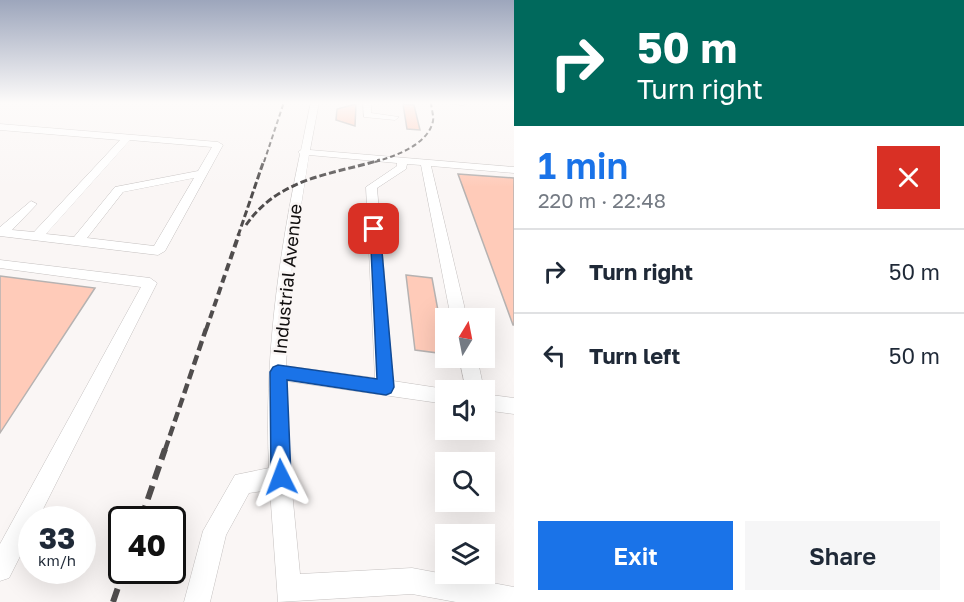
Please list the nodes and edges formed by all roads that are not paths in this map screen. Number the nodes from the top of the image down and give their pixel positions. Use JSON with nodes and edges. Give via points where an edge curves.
{"nodes":[{"id":1,"x":40,"y":130,"type":"edge"},
{"id":2,"x":308,"y":130,"type":"edge"},
{"id":3,"x":128,"y":137,"type":"junction"},
{"id":4,"x":303,"y":152,"type":"junction"},
{"id":5,"x":402,"y":159,"type":"junction"},
{"id":6,"x":425,"y":161,"type":"junction"},
{"id":7,"x":514,"y":170,"type":"edge"},
{"id":8,"x":202,"y":173,"type":"junction"},
{"id":9,"x":31,"y":204,"type":"dead end"},
{"id":10,"x":1,"y":232,"type":"edge"},
{"id":11,"x":38,"y":236,"type":"junction"},
{"id":12,"x":78,"y":241,"type":"junction"},
{"id":13,"x":0,"y":264,"type":"edge"},
{"id":14,"x":457,"y":308,"type":"edge"},
{"id":15,"x":278,"y":372,"type":"junction"},
{"id":16,"x":386,"y":387,"type":"junction"},
{"id":17,"x":435,"y":394,"type":"edge"},
{"id":18,"x":495,"y":403,"type":"edge"},
{"id":19,"x":514,"y":406,"type":"edge"},
{"id":20,"x":281,"y":477,"type":"junction"},
{"id":21,"x":0,"y":569,"type":"edge"},
{"id":22,"x":290,"y":594,"type":"edge"},
{"id":23,"x":514,"y":600,"type":"edge"},
{"id":24,"x":197,"y":602,"type":"edge"}],
"edges":[{"from":1,"to":3,"type":"street"},
{"from":2,"to":4,"type":"street","name":"Industrial Avenue"},
{"from":3,"to":8,"type":"street","via":[[218,145]]},
{"from":3,"to":11,"type":"street"},
{"from":4,"to":5,"type":"street"},
{"from":4,"to":15,"type":"street","name":"Industrial Avenue","via":[[284,286]]},
{"from":5,"to":6,"type":"street"},
{"from":5,"to":16,"type":"street","via":[[402,167],[371,187]]},
{"from":6,"to":7,"type":"street"},
{"from":6,"to":14,"type":"street"},
{"from":8,"to":12,"type":"street","via":[[119,189]]},
{"from":8,"to":12,"type":"street","via":[[159,251]]},
{"from":9,"to":10,"type":"street"},
{"from":10,"to":11,"type":"street"},
{"from":11,"to":12,"type":"street"},
{"from":13,"to":21,"type":"street","via":[[150,283]]},
{"from":15,"to":16,"type":"street"},
{"from":15,"to":20,"type":"street","name":"Industrial Avenue"},
{"from":16,"to":17,"type":"street"},
{"from":18,"to":19,"type":"street"},
{"from":20,"to":22,"type":"street","name":"Industrial Avenue"},
{"from":20,"to":24,"type":"street","via":[[243,483],[215,531]]},
{"from":22,"to":23,"type":"street","via":[[412,581]]}]}
